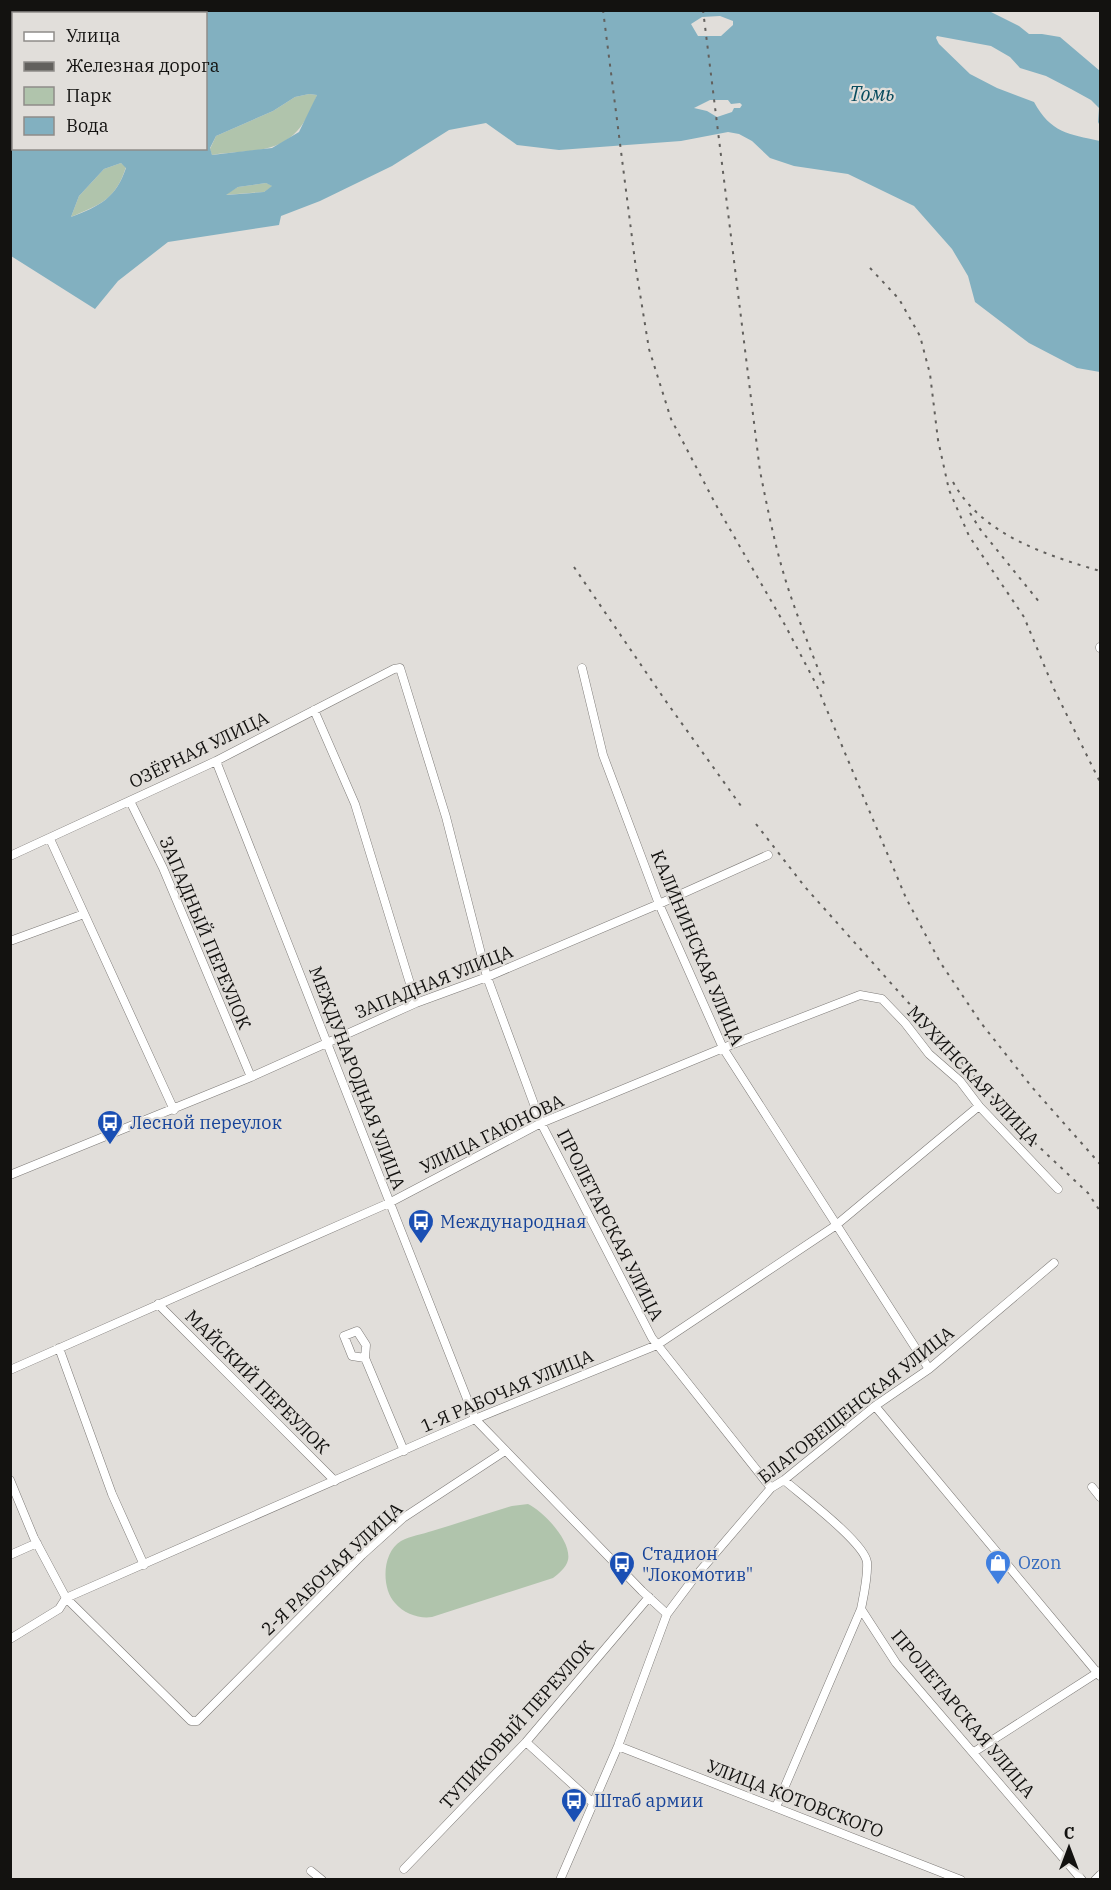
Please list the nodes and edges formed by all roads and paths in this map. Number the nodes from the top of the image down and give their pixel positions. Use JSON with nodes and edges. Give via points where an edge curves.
{"nodes":[{"id":1,"x":400,"y":668,"type":"joint"},
{"id":2,"x":582,"y":668,"type":"dead end"},
{"id":3,"x":314,"y":710,"type":"junction"},
{"id":4,"x":216,"y":761,"type":"junction"},
{"id":5,"x":130,"y":801,"type":"junction"},
{"id":6,"x":50,"y":839,"type":"junction"},
{"id":7,"x":768,"y":855,"type":"dead end"},
{"id":8,"x":10,"y":856,"type":"edge"},
{"id":9,"x":659,"y":904,"type":"junction"},
{"id":10,"x":84,"y":914,"type":"junction"},
{"id":11,"x":10,"y":941,"type":"edge"},
{"id":12,"x":487,"y":977,"type":"junction"},
{"id":13,"x":860,"y":995,"type":"joint"},
{"id":14,"x":416,"y":1002,"type":"junction"},
{"id":15,"x":328,"y":1043,"type":"junction"},
{"id":16,"x":723,"y":1048,"type":"junction"},
{"id":17,"x":251,"y":1077,"type":"junction"},
{"id":18,"x":979,"y":1106,"type":"junction"},
{"id":19,"x":174,"y":1110,"type":"junction"},
{"id":20,"x":541,"y":1123,"type":"junction"},
{"id":21,"x":10,"y":1176,"type":"edge"},
{"id":22,"x":1058,"y":1188,"type":"dead end"},
{"id":23,"x":389,"y":1203,"type":"junction"},
{"id":24,"x":836,"y":1226,"type":"junction"},
{"id":25,"x":1054,"y":1263,"type":"dead end"},
{"id":26,"x":158,"y":1305,"type":"junction"},
{"id":27,"x":657,"y":1345,"type":"junction"},
{"id":28,"x":59,"y":1348,"type":"junction"},
{"id":29,"x":366,"y":1358,"type":"dead end"},
{"id":30,"x":10,"y":1370,"type":"edge"},
{"id":31,"x":929,"y":1370,"type":"junction"},
{"id":32,"x":875,"y":1406,"type":"junction"},
{"id":33,"x":475,"y":1419,"type":"junction"},
{"id":34,"x":404,"y":1450,"type":"junction"},
{"id":35,"x":505,"y":1451,"type":"junction"},
{"id":36,"x":10,"y":1480,"type":"edge"},
{"id":37,"x":784,"y":1480,"type":"junction"},
{"id":38,"x":334,"y":1481,"type":"junction"},
{"id":39,"x":1092,"y":1487,"type":"dead end"},
{"id":40,"x":771,"y":1488,"type":"junction"},
{"id":41,"x":1101,"y":1497,"type":"edge"},
{"id":42,"x":37,"y":1543,"type":"junction"},
{"id":43,"x":10,"y":1555,"type":"edge"},
{"id":44,"x":144,"y":1565,"type":"junction"},
{"id":45,"x":66,"y":1598,"type":"junction"},
{"id":46,"x":649,"y":1598,"type":"junction"},
{"id":47,"x":861,"y":1609,"type":"junction"},
{"id":48,"x":668,"y":1614,"type":"junction"},
{"id":49,"x":10,"y":1639,"type":"edge"},
{"id":50,"x":1100,"y":1674,"type":"edge"},
{"id":51,"x":526,"y":1742,"type":"junction"},
{"id":52,"x":618,"y":1746,"type":"junction"},
{"id":53,"x":974,"y":1752,"type":"junction"},
{"id":54,"x":593,"y":1803,"type":"junction"},
{"id":55,"x":776,"y":1807,"type":"junction"},
{"id":56,"x":404,"y":1869,"type":"dead end"},
{"id":57,"x":310,"y":1871,"type":"dead end"},
{"id":58,"x":1101,"y":1875,"type":"edge"},
{"id":59,"x":944,"y":1877,"type":"edge"},
{"id":60,"x":322,"y":1880,"type":"edge"},
{"id":61,"x":560,"y":1880,"type":"edge"},
{"id":62,"x":961,"y":1880,"type":"edge"},
{"id":63,"x":1082,"y":1880,"type":"edge"},
{"id":64,"x":1095,"y":1880,"type":"edge"}],
"edges":[{"from":1,"to":3,"type":"street","name":"ОЗЁРНАЯ УЛИЦА"},
{"from":1,"to":12,"type":"street","name":"ПРОЛЕТАРСКАЯ УЛИЦА","via":[[446,818]]},
{"from":2,"to":9,"type":"street","name":"КАЛИНИНСКАЯ УЛИЦА","via":[[603,756]]},
{"from":3,"to":4,"type":"street","name":"ОЗЁРНАЯ УЛИЦА"},
{"from":3,"to":14,"type":"street","via":[[356,804]]},
{"from":4,"to":5,"type":"street","name":"ОЗЁРНАЯ УЛИЦА"},
{"from":4,"to":15,"type":"street","name":"МЕЖДУНАРОДНАЯ УЛИЦА"},
{"from":5,"to":6,"type":"street","name":"ОЗЁРНАЯ УЛИЦА"},
{"from":5,"to":17,"type":"street","name":"ЗАПАДНЫЙ ПЕРЕУЛОК","via":[[163,868]]},
{"from":6,"to":8,"type":"street","name":"ОЗЁРНАЯ УЛИЦА"},
{"from":6,"to":10,"type":"street"},
{"from":7,"to":9,"type":"street","name":"ЗАПАДНАЯ УЛИЦА"},
{"from":9,"to":12,"type":"street","name":"ЗАПАДНАЯ УЛИЦА"},
{"from":9,"to":16,"type":"street","name":"КАЛИНИНСКАЯ УЛИЦА"},
{"from":10,"to":11,"type":"street"},
{"from":10,"to":19,"type":"street"},
{"from":12,"to":14,"type":"street","name":"ЗАПАДНАЯ УЛИЦА"},
{"from":12,"to":20,"type":"street","name":"ПРОЛЕТАРСКАЯ УЛИЦА"},
{"from":13,"to":16,"type":"street","name":"УЛИЦА ГАЮНОВА"},
{"from":13,"to":18,"type":"street","name":"МУХИНСКАЯ УЛИЦА","via":[[882,999]]},
{"from":14,"to":15,"type":"street","name":"ЗАПАДНАЯ УЛИЦА"},
{"from":15,"to":17,"type":"street","name":"ЗАПАДНАЯ УЛИЦА"},
{"from":15,"to":23,"type":"street","name":"МЕЖДУНАРОДНАЯ УЛИЦА"},
{"from":16,"to":20,"type":"street","name":"УЛИЦА ГАЮНОВА"},
{"from":16,"to":24,"type":"street","name":"КАЛИНИНСКАЯ УЛИЦА"},
{"from":17,"to":19,"type":"street","name":"ЗАПАДНАЯ УЛИЦА"},
{"from":18,"to":22,"type":"street","name":"МУХИНСКАЯ УЛИЦА"},
{"from":18,"to":24,"type":"street","name":"1-Я РАБОЧАЯ УЛИЦА"},
{"from":19,"to":21,"type":"street","name":"ЗАПАДНАЯ УЛИЦА"},
{"from":20,"to":23,"type":"street","name":"УЛИЦА ГАЮНОВА"},
{"from":20,"to":27,"type":"street","name":"ПРОЛЕТАРСКАЯ УЛИЦА"},
{"from":23,"to":26,"type":"street","name":"УЛИЦА ГАЮНОВА"},
{"from":23,"to":33,"type":"street","name":"МЕЖДУНАРОДНАЯ УЛИЦА"},
{"from":24,"to":27,"type":"street","name":"1-Я РАБОЧАЯ УЛИЦА"},
{"from":24,"to":31,"type":"street","name":"КАЛИНИНСКАЯ УЛИЦА"},
{"from":25,"to":31,"type":"street","name":"БЛАГОВЕЩЕНСКАЯ УЛИЦА"},
{"from":26,"to":28,"type":"street","name":"УЛИЦА ГАЮНОВА"},
{"from":26,"to":38,"type":"street","name":"МАЙСКИЙ ПЕРЕУЛОК"},
{"from":27,"to":33,"type":"street","name":"1-Я РАБОЧАЯ УЛИЦА"},
{"from":27,"to":40,"type":"street","name":"ПРОЛЕТАРСКАЯ УЛИЦА"},
{"from":28,"to":30,"type":"street","name":"УЛИЦА ГАЮНОВА"},
{"from":28,"to":44,"type":"street","via":[[112,1494]]},
{"from":29,"to":34,"type":"street"},
{"from":31,"to":32,"type":"street","name":"БЛАГОВЕЩЕНСКАЯ УЛИЦА"},
{"from":32,"to":37,"type":"street","name":"БЛАГОВЕЩЕНСКАЯ УЛИЦА"},
{"from":32,"to":50,"type":"street"},
{"from":33,"to":34,"type":"street","name":"1-Я РАБОЧАЯ УЛИЦА"},
{"from":33,"to":35,"type":"street","name":"МЕЖДУНАРОДНАЯ УЛИЦА"},
{"from":34,"to":38,"type":"street","name":"1-Я РАБОЧАЯ УЛИЦА"},
{"from":35,"to":45,"type":"street","name":"2-Я РАБОЧАЯ УЛИЦА","via":[[403,1518],[197,1721],[191,1721]]},
{"from":35,"to":46,"type":"street","name":"МЕЖДУНАРОДНАЯ УЛИЦА"},
{"from":36,"to":42,"type":"street"},
{"from":37,"to":40,"type":"street","name":"БЛАГОВЕЩЕНСКАЯ УЛИЦА"},
{"from":37,"to":47,"type":"street","via":[[847,1532],[867,1559]]},
{"from":38,"to":44,"type":"street","name":"1-Я РАБОЧАЯ УЛИЦА"},
{"from":39,"to":41,"type":"street"},
{"from":40,"to":48,"type":"street","name":"БЛАГОВЕЩЕНСКАЯ УЛИЦА"},
{"from":42,"to":43,"type":"street"},
{"from":42,"to":45,"type":"street"},
{"from":44,"to":45,"type":"street","name":"1-Я РАБОЧАЯ УЛИЦА"},
{"from":45,"to":49,"type":"street","name":"1-Я РАБОЧАЯ УЛИЦА","via":[[59,1609]]},
{"from":46,"to":48,"type":"street","name":"МЕЖДУНАРОДНАЯ УЛИЦА"},
{"from":46,"to":51,"type":"street","name":"ТУПИКОВЫЙ ПЕРЕУЛОК"},
{"from":47,"to":53,"type":"street","name":"ПРОЛЕТАРСКАЯ УЛИЦА","via":[[896,1663]]},
{"from":47,"to":55,"type":"street"},
{"from":48,"to":52,"type":"street","name":"БЛАГОВЕЩЕНСКАЯ УЛИЦА"},
{"from":50,"to":53,"type":"street"},
{"from":51,"to":54,"type":"street"},
{"from":51,"to":56,"type":"street","name":"ТУПИКОВЫЙ ПЕРЕУЛОК"},
{"from":52,"to":54,"type":"street","name":"БЛАГОВЕЩЕНСКАЯ УЛИЦА"},
{"from":52,"to":55,"type":"street","name":"УЛИЦА КОТОВСКОГО"},
{"from":53,"to":63,"type":"street","name":"ПРОЛЕТАРСКАЯ УЛИЦА"},
{"from":54,"to":61,"type":"street","name":"БЛАГОВЕЩЕНСКАЯ УЛИЦА"},
{"from":55,"to":59,"type":"street","name":"УЛИЦА КОТОВСКОГО"},
{"from":57,"to":60,"type":"street"},
{"from":58,"to":64,"type":"street"},
{"from":59,"to":62,"type":"street","name":"УЛИЦА КОТОВСКОГО"}]}
